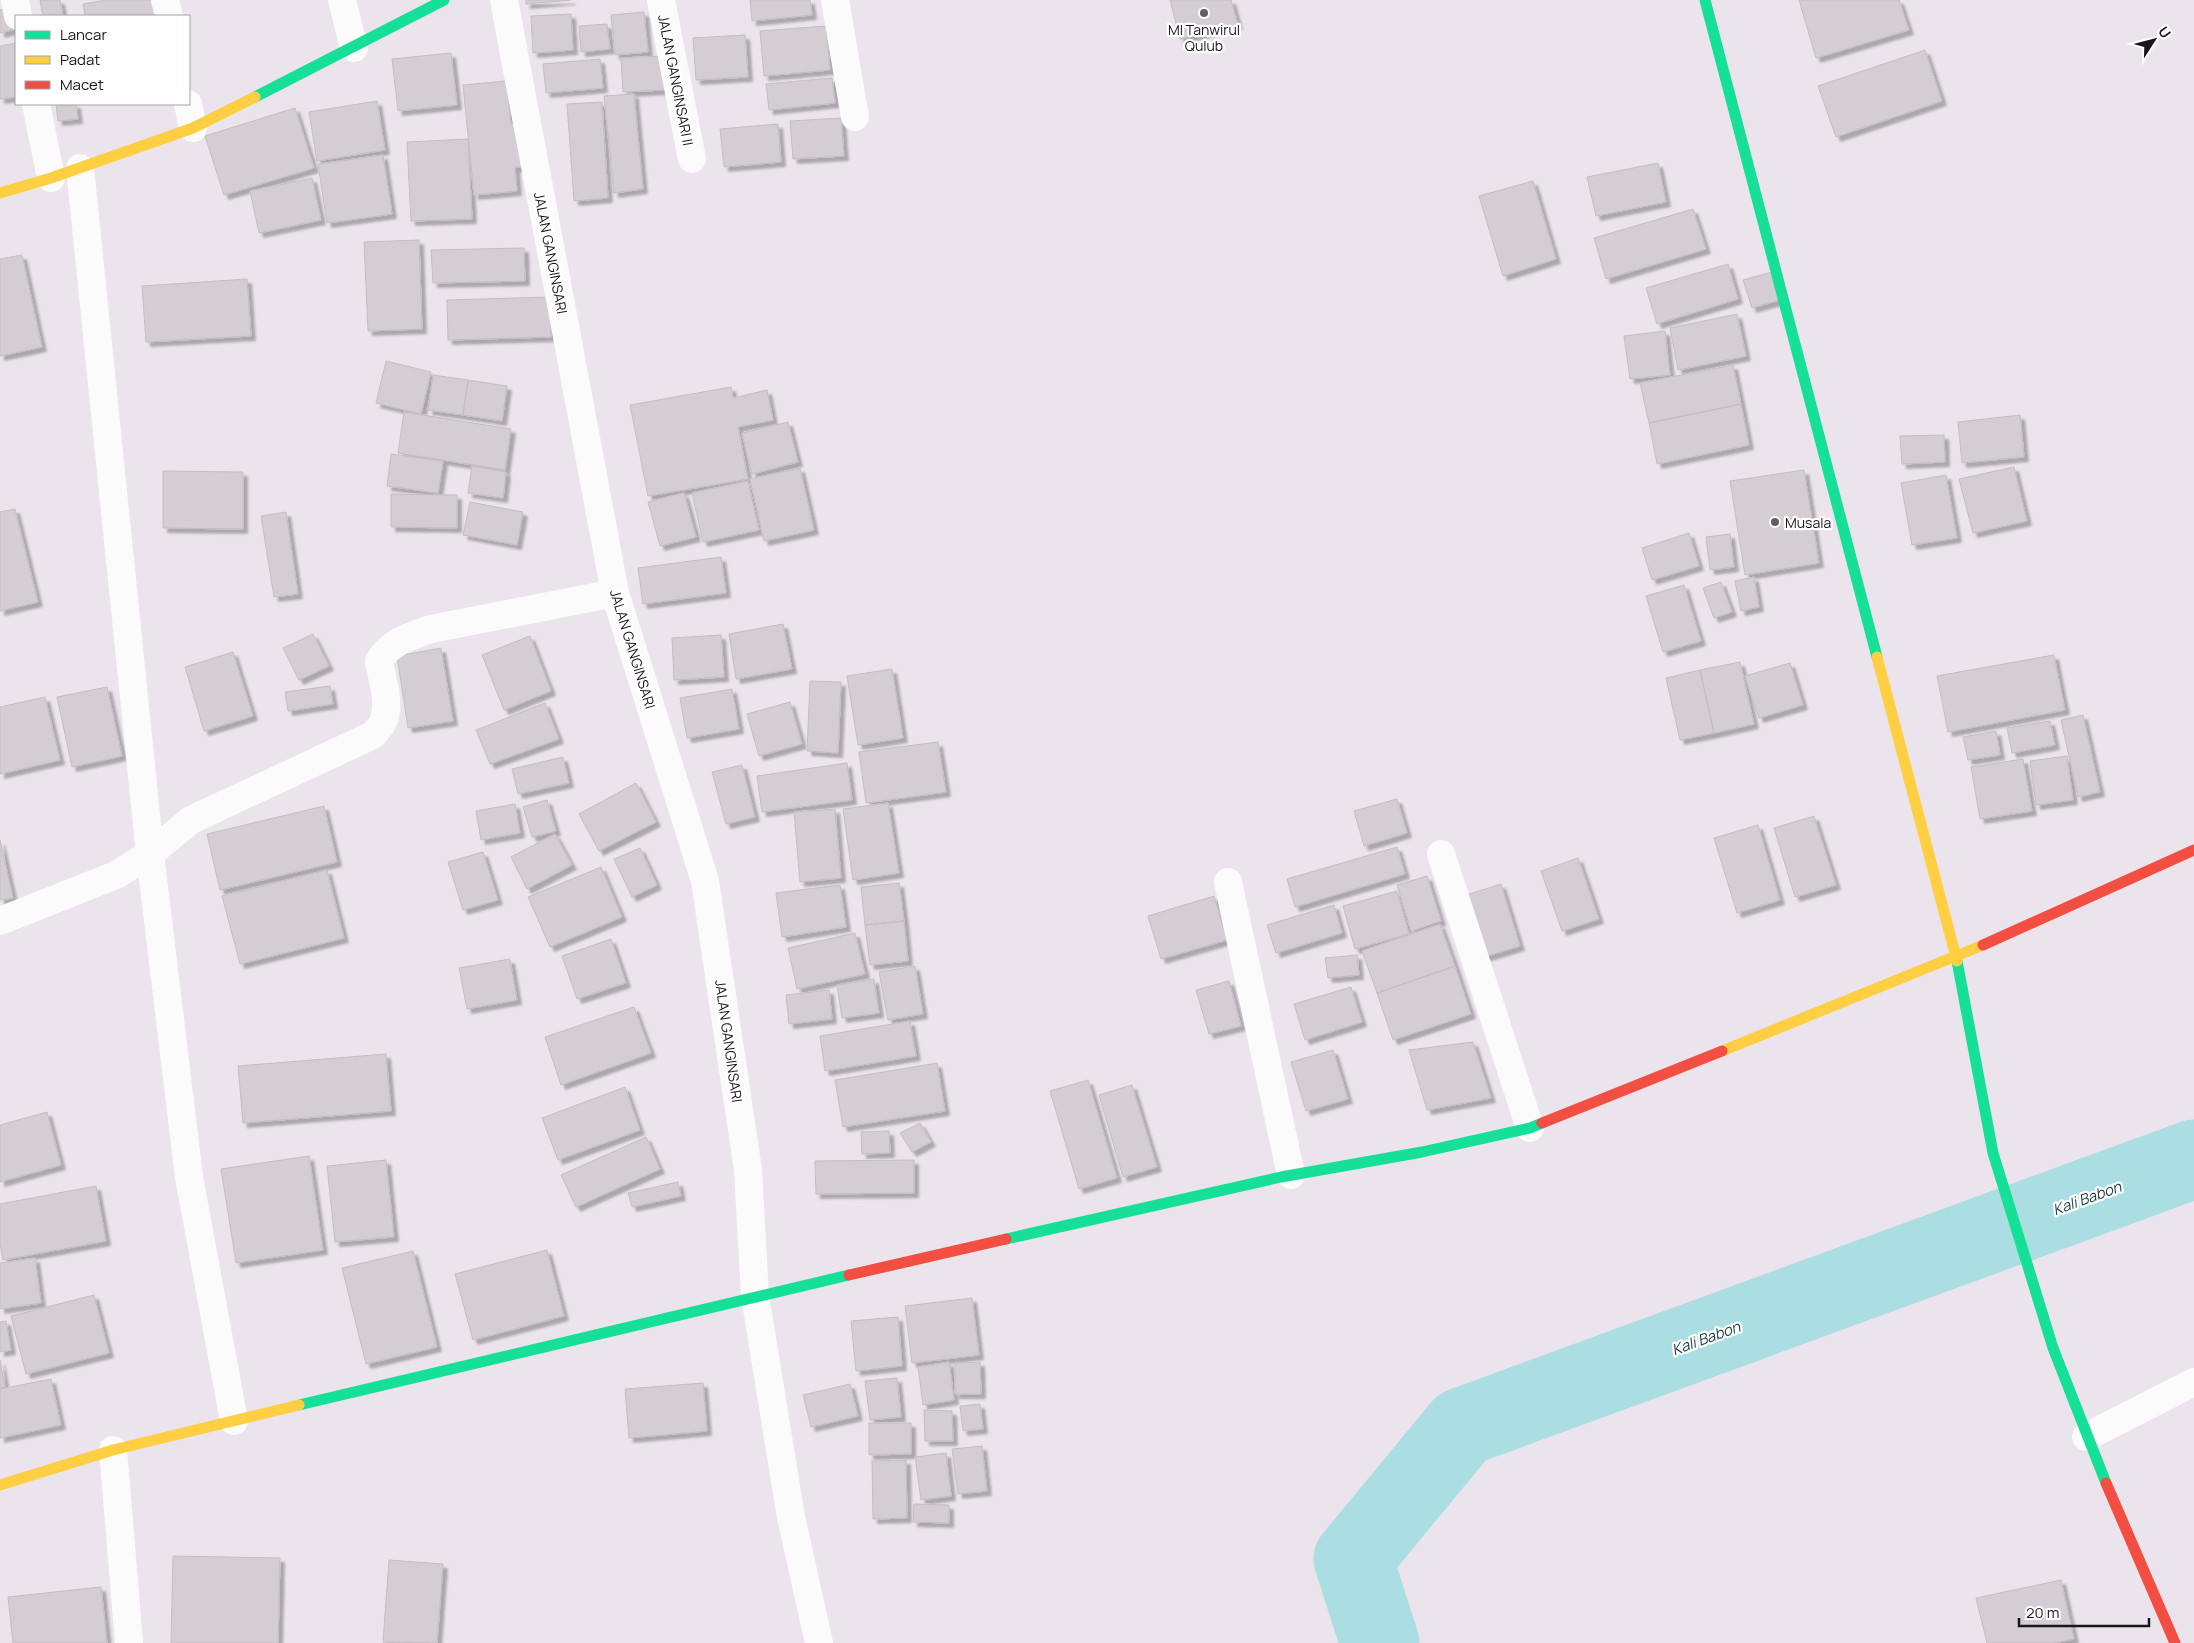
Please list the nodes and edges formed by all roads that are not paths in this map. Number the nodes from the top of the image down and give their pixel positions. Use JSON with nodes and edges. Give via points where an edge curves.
{"nodes":[{"id":1,"x":15,"y":0,"type":"edge"},
{"id":2,"x":165,"y":0,"type":"edge"},
{"id":3,"x":342,"y":0,"type":"edge"},
{"id":4,"x":444,"y":0,"type":"edge"},
{"id":5,"x":504,"y":0,"type":"edge"},
{"id":6,"x":661,"y":0,"type":"edge"},
{"id":7,"x":835,"y":0,"type":"edge"},
{"id":8,"x":1705,"y":0,"type":"edge"},
{"id":9,"x":18,"y":15,"type":"edge"},
{"id":10,"x":169,"y":15,"type":"edge"},
{"id":11,"x":354,"y":48,"type":"junction"},
{"id":12,"x":36,"y":105,"type":"edge"},
{"id":13,"x":191,"y":116,"type":"edge"},
{"id":14,"x":855,"y":117,"type":"dead end"},
{"id":15,"x":692,"y":159,"type":"dead end"},
{"id":16,"x":80,"y":168,"type":"junction"},
{"id":17,"x":51,"y":178,"type":"junction"},
{"id":18,"x":0,"y":193,"type":"edge"},
{"id":19,"x":615,"y":594,"type":"junction"},
{"id":20,"x":2194,"y":850,"type":"edge"},
{"id":21,"x":150,"y":854,"type":"junction"},
{"id":22,"x":1441,"y":854,"type":"dead end"},
{"id":23,"x":1228,"y":882,"type":"dead end"},
{"id":24,"x":0,"y":921,"type":"edge"},
{"id":25,"x":1956,"y":957,"type":"junction"},
{"id":26,"x":1530,"y":1128,"type":"junction"},
{"id":27,"x":1292,"y":1175,"type":"junction"},
{"id":28,"x":755,"y":1296,"type":"junction"},
{"id":29,"x":2194,"y":1382,"type":"edge"},
{"id":30,"x":234,"y":1421,"type":"junction"},
{"id":31,"x":2086,"y":1437,"type":"junction"},
{"id":32,"x":113,"y":1450,"type":"junction"},
{"id":33,"x":0,"y":1485,"type":"edge"},
{"id":34,"x":129,"y":1643,"type":"edge"},
{"id":35,"x":819,"y":1643,"type":"edge"},
{"id":36,"x":2175,"y":1643,"type":"edge"}],
"edges":[{"from":1,"to":9,"type":"street"},
{"from":2,"to":10,"type":"street"},
{"from":3,"to":11,"type":"street"},
{"from":4,"to":11,"type":"street"},
{"from":5,"to":19,"type":"street","name":"JALAN GANGINSARI"},
{"from":6,"to":15,"type":"street","name":"JALAN GANGINSARI II"},
{"from":7,"to":14,"type":"street"},
{"from":8,"to":25,"type":"street"},
{"from":11,"to":13,"type":"street"},
{"from":12,"to":17,"type":"street"},
{"from":13,"to":16,"type":"street"},
{"from":16,"to":17,"type":"street"},
{"from":16,"to":21,"type":"street"},
{"from":17,"to":18,"type":"street"},
{"from":19,"to":21,"type":"street","via":[[431,629],[407,638],[384,652],[379,660],[386,712],[384,721],[373,735],[191,820]]},
{"from":19,"to":28,"type":"street","name":"JALAN GANGINSARI","via":[[705,881],[748,1170]]},
{"from":20,"to":25,"type":"street"},
{"from":21,"to":24,"type":"street","via":[[116,875]]},
{"from":21,"to":30,"type":"street","via":[[189,1176]]},
{"from":22,"to":26,"type":"street"},
{"from":23,"to":27,"type":"street"},
{"from":25,"to":26,"type":"street"},
{"from":25,"to":31,"type":"street","via":[[1993,1153],[2053,1348]]},
{"from":26,"to":27,"type":"street","via":[[1422,1152]]},
{"from":27,"to":28,"type":"street"},
{"from":28,"to":30,"type":"street"},
{"from":28,"to":35,"type":"street","name":"JALAN GANGINSARI","via":[[791,1518]]},
{"from":29,"to":31,"type":"street"},
{"from":30,"to":32,"type":"street"},
{"from":31,"to":36,"type":"street"},
{"from":32,"to":33,"type":"street"},
{"from":32,"to":34,"type":"street"}]}
